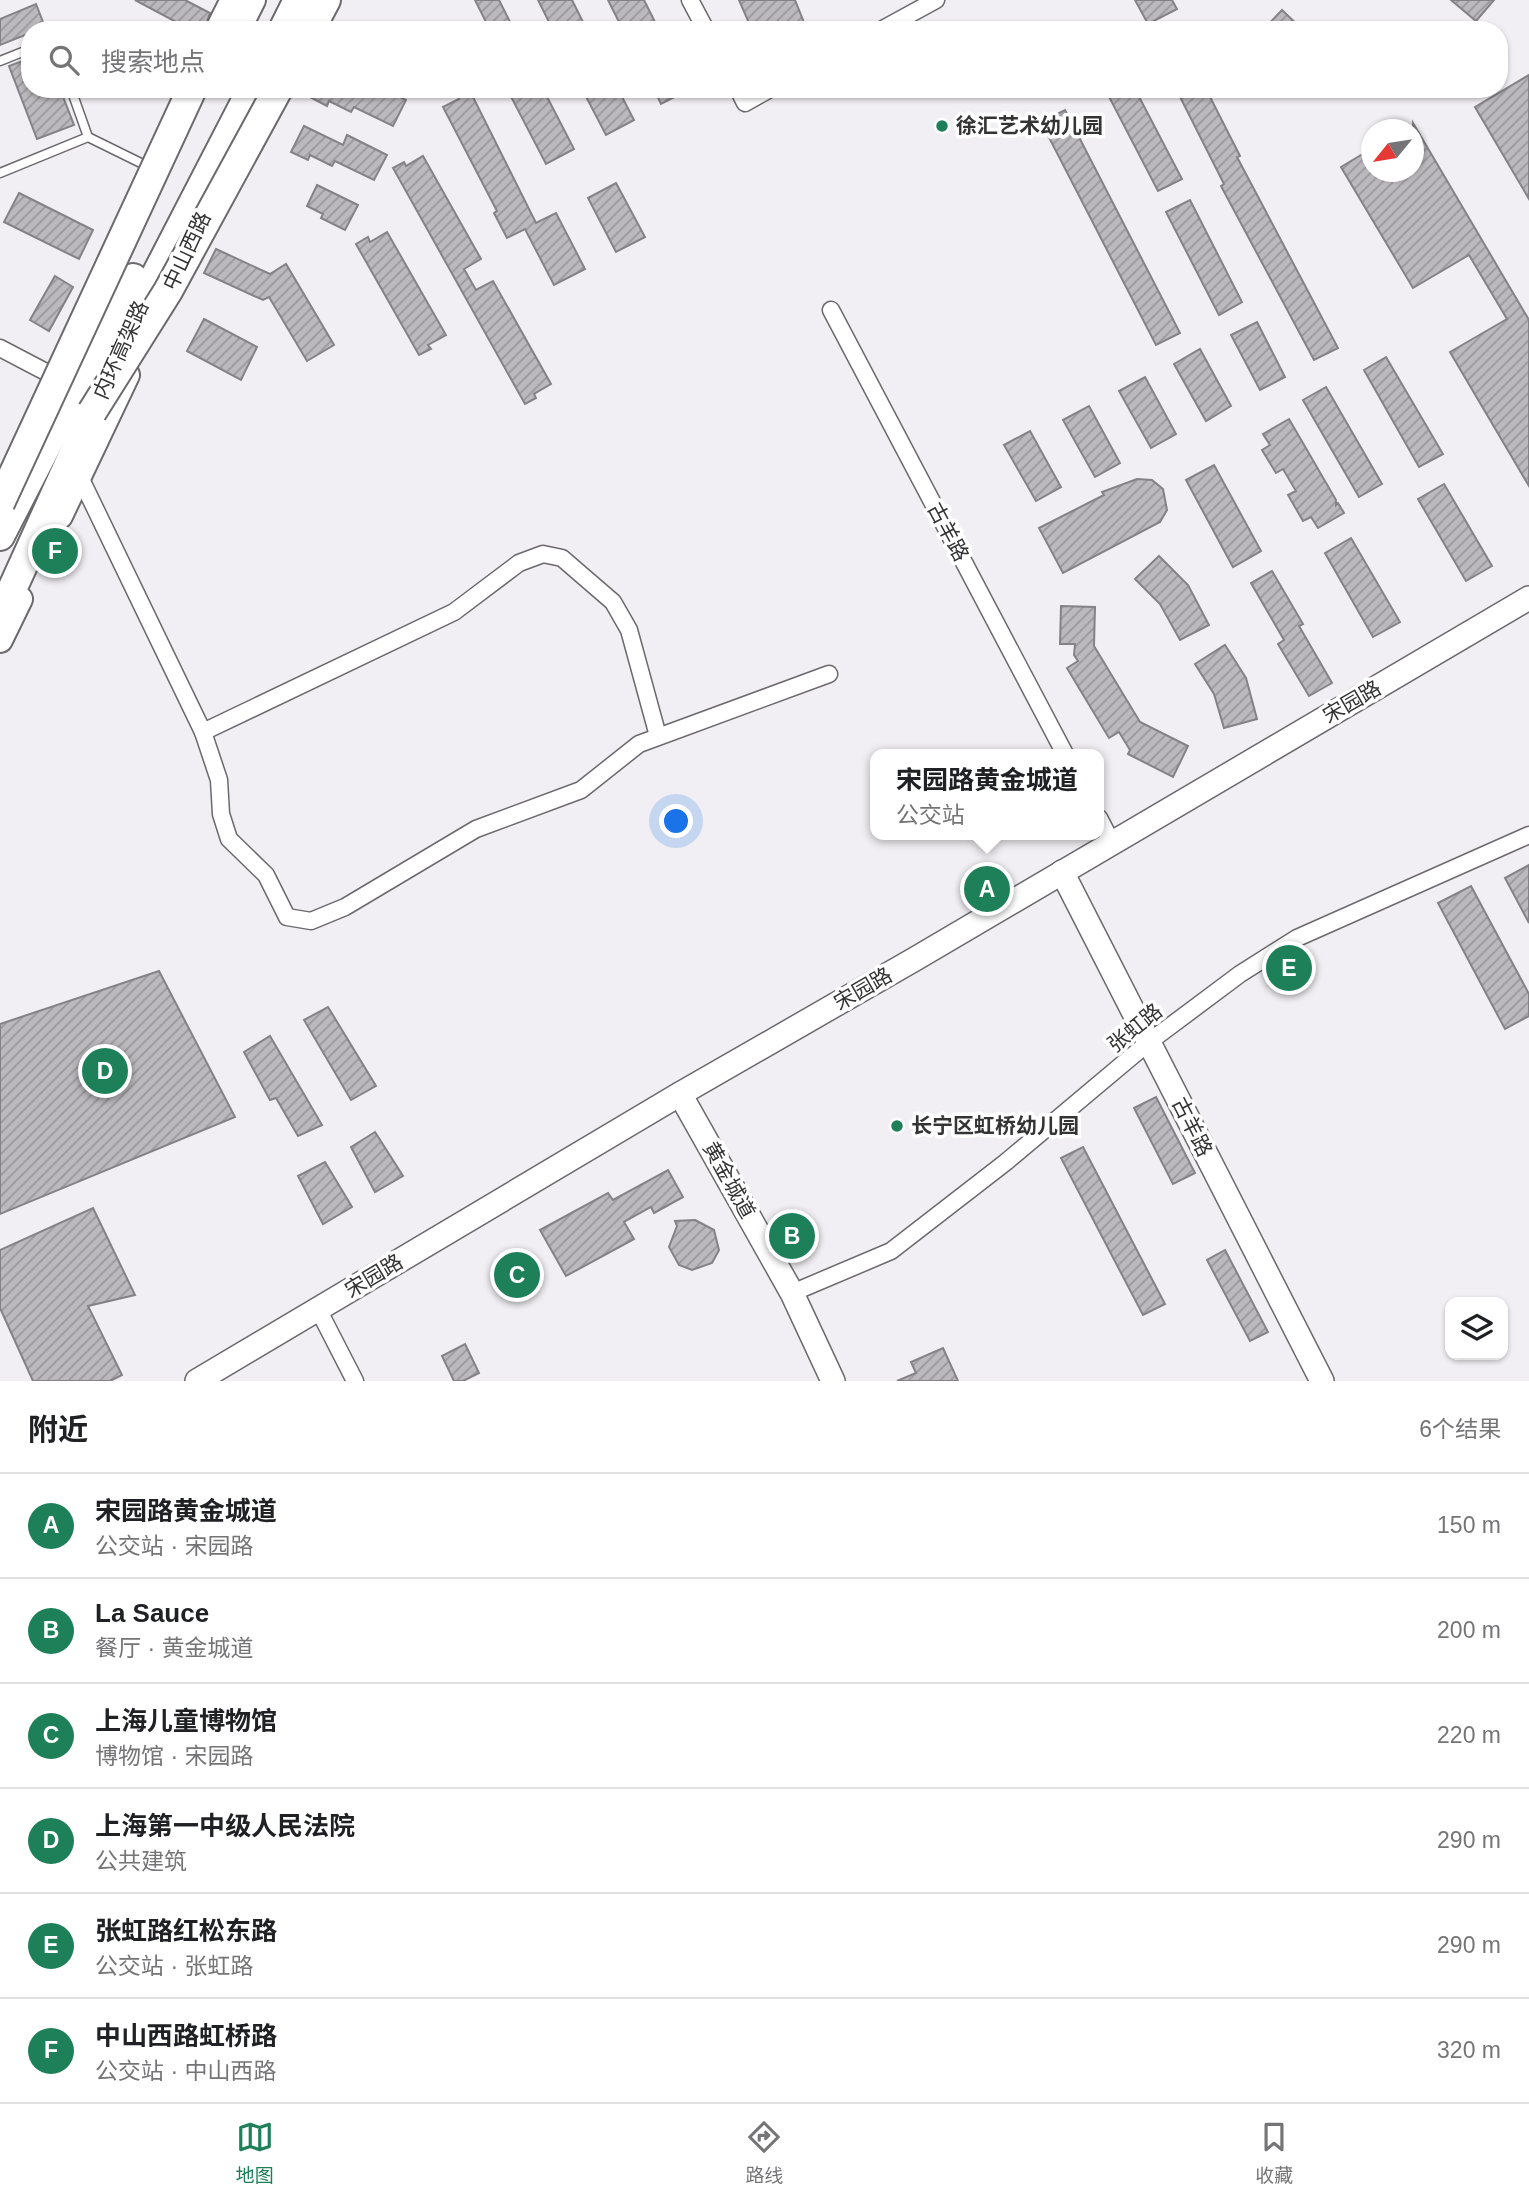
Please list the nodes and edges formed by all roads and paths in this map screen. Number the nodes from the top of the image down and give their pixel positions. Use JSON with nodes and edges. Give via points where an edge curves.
{"nodes":[{"id":1,"x":277,"y":0,"type":"edge"},
{"id":2,"x":298,"y":0,"type":"edge"},
{"id":3,"x":308,"y":0,"type":"edge"},
{"id":4,"x":326,"y":0,"type":"edge"},
{"id":5,"x":690,"y":0,"type":"edge"},
{"id":6,"x":936,"y":0,"type":"edge"},
{"id":7,"x":247,"y":7,"type":"edge"},
{"id":8,"x":231,"y":21,"type":"edge"},
{"id":9,"x":288,"y":21,"type":"edge"},
{"id":10,"x":298,"y":21,"type":"edge"},
{"id":11,"x":315,"y":21,"type":"edge"},
{"id":12,"x":701,"y":21,"type":"edge"},
{"id":13,"x":898,"y":21,"type":"edge"},
{"id":14,"x":21,"y":53,"type":"edge"},
{"id":15,"x":0,"y":61,"type":"edge"},
{"id":16,"x":74,"y":98,"type":"edge"},
{"id":17,"x":188,"y":98,"type":"edge"},
{"id":18,"x":202,"y":98,"type":"edge"},
{"id":19,"x":226,"y":98,"type":"edge"},
{"id":20,"x":247,"y":98,"type":"edge"},
{"id":21,"x":260,"y":98,"type":"edge"},
{"id":22,"x":273,"y":98,"type":"edge"},
{"id":23,"x":88,"y":137,"type":"junction"},
{"id":24,"x":0,"y":173,"type":"edge"},
{"id":25,"x":164,"y":174,"type":"junction"},
{"id":26,"x":831,"y":310,"type":"dead end"},
{"id":27,"x":0,"y":348,"type":"edge"},
{"id":28,"x":65,"y":383,"type":"junction"},
{"id":29,"x":92,"y":412,"type":"junction"},
{"id":30,"x":83,"y":482,"type":"junction"},
{"id":31,"x":0,"y":504,"type":"edge"},
{"id":32,"x":0,"y":536,"type":"edge"},
{"id":33,"x":1529,"y":598,"type":"edge"},
{"id":34,"x":0,"y":616,"type":"edge"},
{"id":35,"x":0,"y":640,"type":"edge"},
{"id":36,"x":829,"y":674,"type":"dead end"},
{"id":37,"x":203,"y":732,"type":"junction"},
{"id":38,"x":659,"y":736,"type":"junction"},
{"id":39,"x":1062,"y":749,"type":"edge"},
{"id":40,"x":1104,"y":828,"type":"edge"},
{"id":41,"x":1529,"y":835,"type":"edge"},
{"id":42,"x":1112,"y":843,"type":"junction"},
{"id":43,"x":1062,"y":872,"type":"junction"},
{"id":44,"x":1149,"y":1042,"type":"junction"},
{"id":45,"x":680,"y":1094,"type":"junction"},
{"id":46,"x":792,"y":1293,"type":"junction"},
{"id":47,"x":318,"y":1310,"type":"junction"},
{"id":48,"x":197,"y":1381,"type":"edge"},
{"id":49,"x":355,"y":1381,"type":"edge"},
{"id":50,"x":833,"y":1381,"type":"edge"},
{"id":51,"x":1322,"y":1381,"type":"edge"}],
"edges":[{"from":1,"to":7,"type":"highway"},
{"from":2,"to":9,"type":"highway"},
{"from":3,"to":10,"type":"main road"},
{"from":4,"to":11,"type":"highway"},
{"from":5,"to":12,"type":"street"},
{"from":6,"to":13,"type":"street"},
{"from":7,"to":8,"type":"highway"},
{"from":14,"to":15,"type":"lane"},
{"from":16,"to":23,"type":"lane"},
{"from":17,"to":31,"type":"highway","bridge":true},
{"from":18,"to":25,"type":"main road"},
{"from":19,"to":32,"type":"highway","name":"内环高架路"},
{"from":20,"to":29,"type":"highway","name":"内环高架路","bridge":true,"via":[[143,300]]},
{"from":21,"to":30,"type":"main road","name":"中山西路","via":[[136,357]]},
{"from":22,"to":29,"type":"highway","bridge":true,"via":[[168,291]]},
{"from":23,"to":24,"type":"lane"},
{"from":23,"to":25,"type":"lane"},
{"from":25,"to":28,"type":"main road"},
{"from":26,"to":39,"type":"street","name":"古羊路"},
{"from":27,"to":28,"type":"street"},
{"from":28,"to":31,"type":"main road"},
{"from":29,"to":34,"type":"highway","name":"内环高架路"},
{"from":30,"to":35,"type":"main road","name":"中山西路","via":[[50,537]]},
{"from":30,"to":37,"type":"street"},
{"from":33,"to":42,"type":"main road","name":"宋园路"},
{"from":36,"to":38,"type":"street"},
{"from":37,"to":38,"type":"street","via":[[454,612],[519,563],[543,554],[562,558],[613,602],[629,631]]},
{"from":37,"to":38,"type":"street","via":[[219,780],[220,814],[229,839],[265,875],[288,917],[311,921],[345,907],[476,830],[581,790],[639,744]]},
{"from":40,"to":42,"type":"street"},
{"from":41,"to":44,"type":"street","name":"张虹路","via":[[1297,938]]},
{"from":42,"to":43,"type":"main road","name":"宋园路"},
{"from":43,"to":44,"type":"main road","name":"古羊路"},
{"from":43,"to":45,"type":"main road","name":"宋园路"},
{"from":44,"to":46,"type":"street","name":"张虹路","via":[[891,1251]]},
{"from":44,"to":51,"type":"main road","name":"古羊路"},
{"from":45,"to":46,"type":"main road","name":"黄金城道"},
{"from":45,"to":47,"type":"main road","name":"宋园路"},
{"from":46,"to":50,"type":"main road","name":"黄金城道"},
{"from":47,"to":48,"type":"main road","name":"宋园路"},
{"from":47,"to":49,"type":"street"}]}
